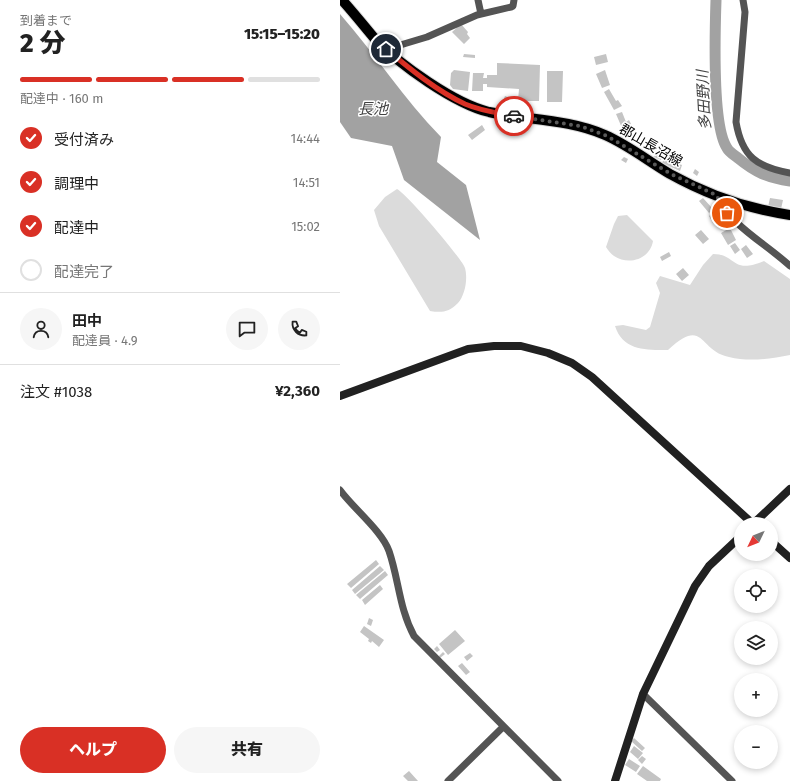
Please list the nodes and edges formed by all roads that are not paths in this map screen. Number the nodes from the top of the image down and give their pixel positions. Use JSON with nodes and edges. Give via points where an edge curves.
{"nodes":[{"id":1,"x":342,"y":0,"type":"edge"},
{"id":2,"x":478,"y":0,"type":"edge"},
{"id":3,"x":514,"y":0,"type":"edge"},
{"id":4,"x":743,"y":0,"type":"edge"},
{"id":5,"x":481,"y":14,"type":"junction"},
{"id":6,"x":386,"y":49,"type":"junction"},
{"id":7,"x":790,"y":174,"type":"edge"},
{"id":8,"x":716,"y":195,"type":"junction"},
{"id":9,"x":790,"y":215,"type":"edge"},
{"id":10,"x":790,"y":266,"type":"edge"},
{"id":11,"x":340,"y":396,"type":"edge"},
{"id":12,"x":790,"y":489,"type":"edge"},
{"id":13,"x":340,"y":490,"type":"edge"},
{"id":14,"x":745,"y":517,"type":"edge"},
{"id":15,"x":760,"y":517,"type":"edge"},
{"id":16,"x":734,"y":543,"type":"edge"},
{"id":17,"x":778,"y":547,"type":"edge"},
{"id":18,"x":790,"y":558,"type":"edge"},
{"id":19,"x":643,"y":694,"type":"junction"},
{"id":20,"x":503,"y":727,"type":"junction"},
{"id":21,"x":448,"y":781,"type":"edge"},
{"id":22,"x":558,"y":781,"type":"edge"},
{"id":23,"x":615,"y":781,"type":"edge"},
{"id":24,"x":732,"y":781,"type":"edge"}],
"edges":[{"from":1,"to":6,"type":"main road","name":"郡山長沼線"},
{"from":2,"to":5,"type":"street"},
{"from":3,"to":5,"type":"street","via":[[514,6]]},
{"from":4,"to":7,"type":"street","via":[[745,12],[736,122],[738,136],[746,152],[755,160],[769,169]]},
{"from":5,"to":6,"type":"street","via":[[427,37]]},
{"from":6,"to":8,"type":"main road","name":"郡山長沼線","via":[[442,92],[466,105],[488,112],[593,130],[622,144],[671,174]]},
{"from":8,"to":9,"type":"main road","name":"郡山長沼線"},
{"from":8,"to":10,"type":"street","via":[[740,227]]},
{"from":11,"to":14,"type":"street","via":[[468,349],[511,345],[548,353],[572,363],[592,377]]},
{"from":12,"to":15,"type":"street"},
{"from":13,"to":20,"type":"street","via":[[384,541],[389,551],[405,618],[414,636]]},
{"from":16,"to":19,"type":"street","via":[[709,566],[695,586]]},
{"from":17,"to":18,"type":"street"},
{"from":19,"to":23,"type":"street"},
{"from":19,"to":24,"type":"street"},
{"from":20,"to":21,"type":"street"},
{"from":20,"to":22,"type":"street"}]}
